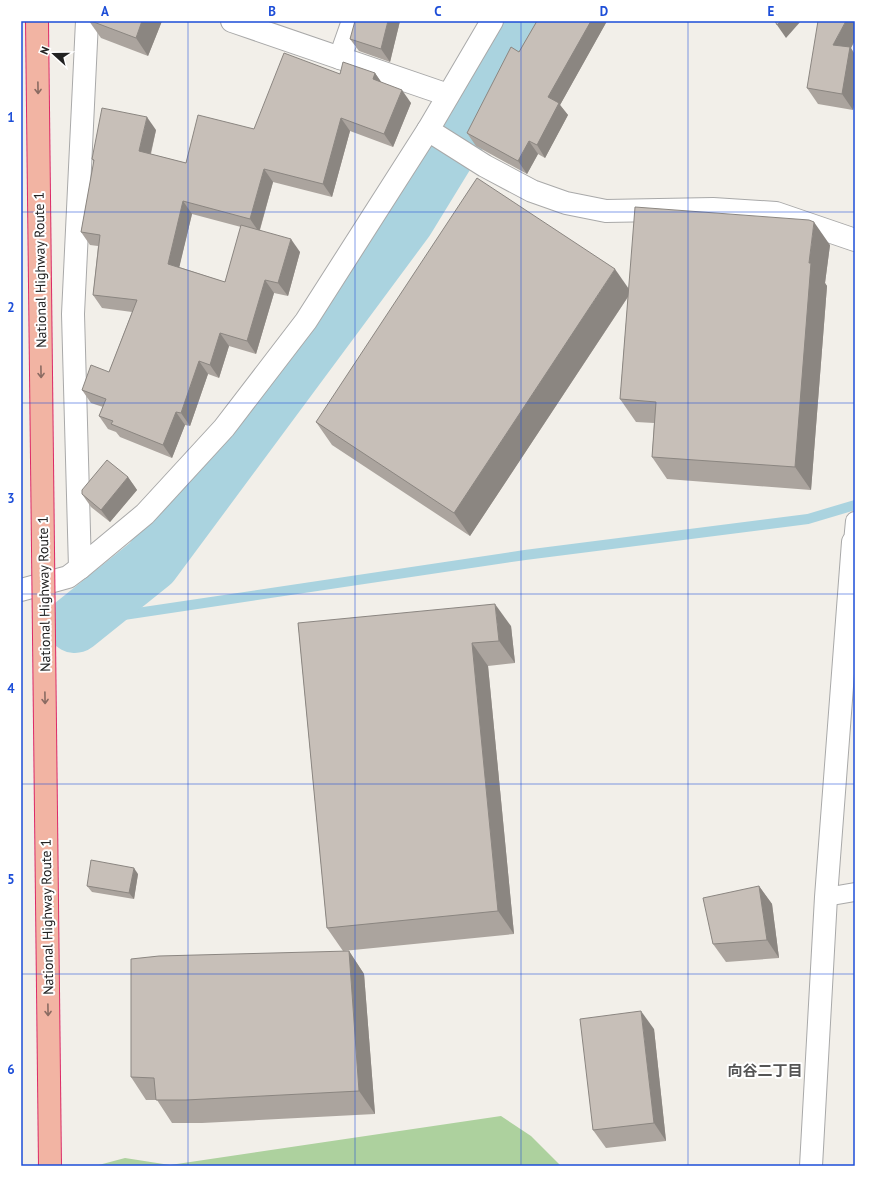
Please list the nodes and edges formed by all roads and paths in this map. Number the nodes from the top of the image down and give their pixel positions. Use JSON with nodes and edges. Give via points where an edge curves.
{"nodes":[{"id":1,"x":37,"y":21,"type":"edge"},
{"id":2,"x":87,"y":21,"type":"edge"},
{"id":3,"x":232,"y":21,"type":"edge"},
{"id":4,"x":353,"y":21,"type":"edge"},
{"id":5,"x":492,"y":21,"type":"edge"},
{"id":6,"x":340,"y":58,"type":"junction"},
{"id":7,"x":448,"y":95,"type":"junction"},
{"id":8,"x":428,"y":130,"type":"junction"},
{"id":9,"x":855,"y":240,"type":"edge"},
{"id":10,"x":854,"y":531,"type":"edge"},
{"id":11,"x":80,"y":568,"type":"junction"},
{"id":12,"x":21,"y":590,"type":"edge"},
{"id":13,"x":855,"y":892,"type":"edge"},
{"id":14,"x":826,"y":897,"type":"junction"},
{"id":15,"x":50,"y":1166,"type":"edge"},
{"id":16,"x":811,"y":1166,"type":"edge"}],
"edges":[{"from":1,"to":15,"type":"highway","name":"National Highway Route 1","one_way":true,"bridge":true},
{"from":2,"to":11,"type":"street","via":[[73,314]]},
{"from":3,"to":6,"type":"street"},
{"from":4,"to":6,"type":"street"},
{"from":5,"to":7,"type":"street"},
{"from":6,"to":7,"type":"street"},
{"from":7,"to":8,"type":"street"},
{"from":8,"to":9,"type":"street","via":[[485,166],[532,191],[566,203],[606,211],[713,209],[776,213]]},
{"from":8,"to":11,"type":"street","via":[[306,320],[224,428],[145,514]]},
{"from":10,"to":14,"type":"street"},
{"from":11,"to":12,"type":"street","via":[[68,577]]},
{"from":13,"to":14,"type":"lane"},
{"from":14,"to":16,"type":"street"}]}
